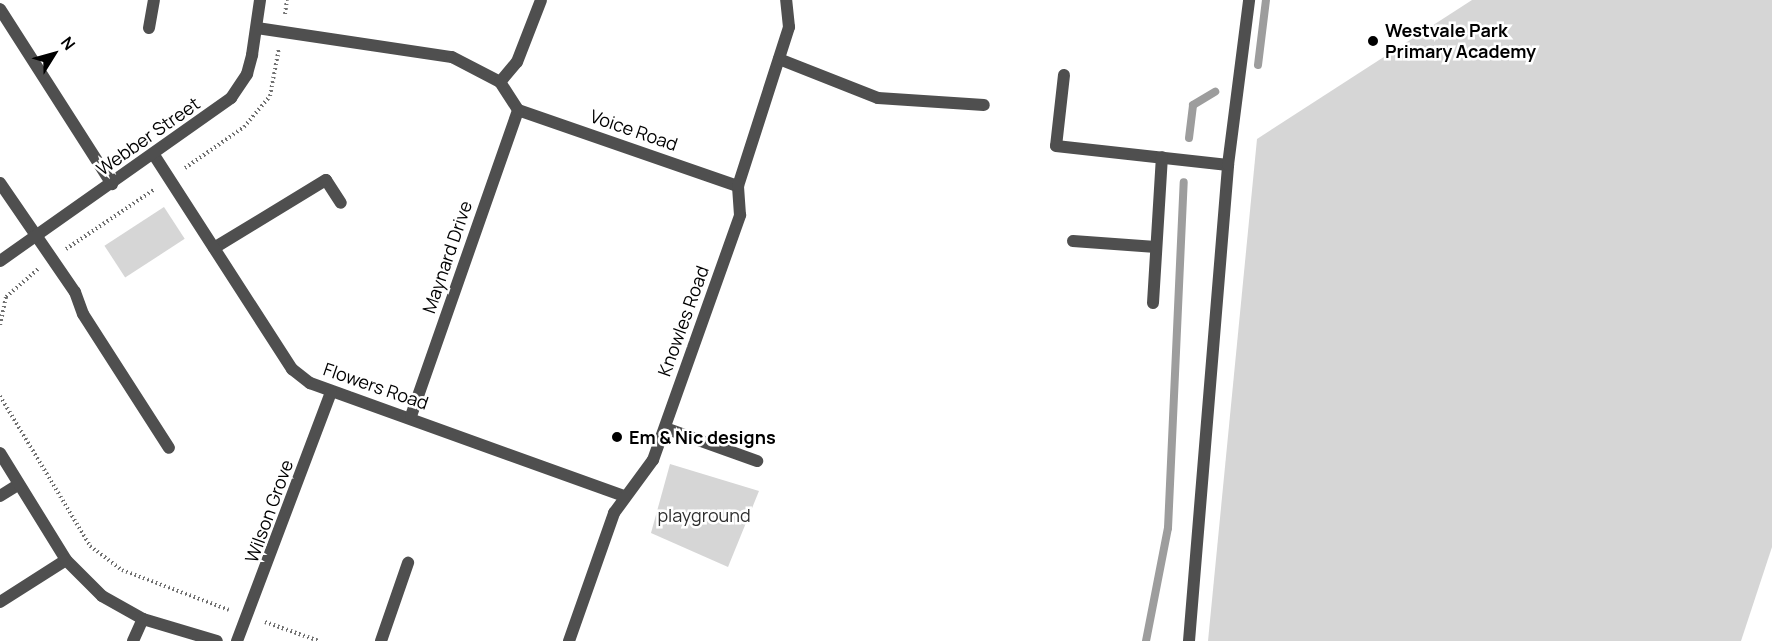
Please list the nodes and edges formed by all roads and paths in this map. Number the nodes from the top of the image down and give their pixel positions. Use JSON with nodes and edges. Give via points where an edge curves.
{"nodes":[{"id":1,"x":154,"y":0,"type":"edge"},
{"id":2,"x":260,"y":0,"type":"edge"},
{"id":3,"x":541,"y":0,"type":"edge"},
{"id":4,"x":786,"y":0,"type":"edge"},
{"id":5,"x":1249,"y":0,"type":"edge"},
{"id":6,"x":0,"y":9,"type":"edge"},
{"id":7,"x":149,"y":28,"type":"dead end"},
{"id":8,"x":257,"y":28,"type":"junction"},
{"id":9,"x":779,"y":59,"type":"junction"},
{"id":10,"x":1064,"y":75,"type":"dead end"},
{"id":11,"x":500,"y":82,"type":"junction"},
{"id":12,"x":984,"y":105,"type":"dead end"},
{"id":13,"x":518,"y":110,"type":"junction"},
{"id":14,"x":154,"y":155,"type":"junction"},
{"id":15,"x":1162,"y":157,"type":"junction"},
{"id":16,"x":1228,"y":165,"type":"junction"},
{"id":17,"x":0,"y":183,"type":"edge"},
{"id":18,"x":112,"y":184,"type":"junction"},
{"id":19,"x":738,"y":186,"type":"junction"},
{"id":20,"x":341,"y":203,"type":"dead end"},
{"id":21,"x":36,"y":235,"type":"junction"},
{"id":22,"x":1074,"y":241,"type":"dead end"},
{"id":23,"x":1156,"y":247,"type":"junction"},
{"id":24,"x":214,"y":248,"type":"junction"},
{"id":25,"x":0,"y":261,"type":"edge"},
{"id":26,"x":1153,"y":303,"type":"dead end"},
{"id":27,"x":331,"y":392,"type":"junction"},
{"id":28,"x":0,"y":396,"type":"edge"},
{"id":29,"x":411,"y":416,"type":"junction"},
{"id":30,"x":664,"y":428,"type":"junction"},
{"id":31,"x":169,"y":448,"type":"dead end"},
{"id":32,"x":0,"y":453,"type":"edge"},
{"id":33,"x":757,"y":461,"type":"dead end"},
{"id":34,"x":19,"y":484,"type":"junction"},
{"id":35,"x":0,"y":496,"type":"edge"},
{"id":36,"x":624,"y":496,"type":"junction"},
{"id":37,"x":66,"y":560,"type":"junction"},
{"id":38,"x":408,"y":563,"type":"dead end"},
{"id":39,"x":0,"y":602,"type":"edge"},
{"id":40,"x":236,"y":612,"type":"dead end"},
{"id":41,"x":143,"y":619,"type":"junction"},
{"id":42,"x":264,"y":622,"type":"dead end"},
{"id":43,"x":132,"y":641,"type":"edge"},
{"id":44,"x":217,"y":641,"type":"edge"},
{"id":45,"x":237,"y":641,"type":"edge"},
{"id":46,"x":319,"y":641,"type":"edge"},
{"id":47,"x":381,"y":641,"type":"edge"},
{"id":48,"x":569,"y":641,"type":"edge"},
{"id":49,"x":1189,"y":641,"type":"edge"}],
"edges":[{"from":1,"to":7,"type":"street"},
{"from":2,"to":8,"type":"street","name":"Webber Street"},
{"from":3,"to":11,"type":"street","via":[[517,62]]},
{"from":4,"to":9,"type":"street","name":"Knowles Road","via":[[789,27]]},
{"from":5,"to":16,"type":"street"},
{"from":6,"to":18,"type":"street"},
{"from":8,"to":11,"type":"street","via":[[452,57]]},
{"from":8,"to":14,"type":"street","name":"Webber Street","via":[[247,74],[231,98]]},
{"from":9,"to":12,"type":"street","via":[[878,98]]},
{"from":9,"to":19,"type":"street","name":"Knowles Road"},
{"from":10,"to":15,"type":"street","via":[[1056,146]]},
{"from":11,"to":13,"type":"street"},
{"from":13,"to":19,"type":"street","name":"Voice Road"},
{"from":13,"to":29,"type":"street","name":"Maynard Drive"},
{"from":14,"to":18,"type":"street","name":"Webber Street"},
{"from":14,"to":24,"type":"street","name":"Flowers Road"},
{"from":15,"to":16,"type":"street"},
{"from":15,"to":23,"type":"street"},
{"from":16,"to":49,"type":"street"},
{"from":17,"to":21,"type":"street"},
{"from":18,"to":21,"type":"street","name":"Webber Street"},
{"from":19,"to":30,"type":"street","name":"Knowles Road","via":[[740,215]]},
{"from":20,"to":24,"type":"street","via":[[326,180]]},
{"from":21,"to":25,"type":"street","name":"Webber Street"},
{"from":21,"to":31,"type":"street"},
{"from":22,"to":23,"type":"street"},
{"from":23,"to":26,"type":"street"},
{"from":24,"to":27,"type":"street","name":"Flowers Road","via":[[292,369]]},
{"from":27,"to":29,"type":"street","name":"Flowers Road"},
{"from":27,"to":45,"type":"street","name":"Wilson Grove"},
{"from":28,"to":40,"type":"path","via":[[90,546],[122,570]]},
{"from":29,"to":36,"type":"street","name":"Flowers Road"},
{"from":30,"to":33,"type":"street"},
{"from":30,"to":36,"type":"street","name":"Knowles Road","via":[[653,460]]},
{"from":32,"to":34,"type":"street"},
{"from":34,"to":35,"type":"street"},
{"from":34,"to":37,"type":"street"},
{"from":36,"to":48,"type":"street","name":"Knowles Road","via":[[614,513]]},
{"from":37,"to":39,"type":"street"},
{"from":37,"to":41,"type":"street","via":[[102,596]]},
{"from":38,"to":47,"type":"street"},
{"from":41,"to":43,"type":"street"},
{"from":41,"to":44,"type":"street"},
{"from":42,"to":46,"type":"path"}]}
